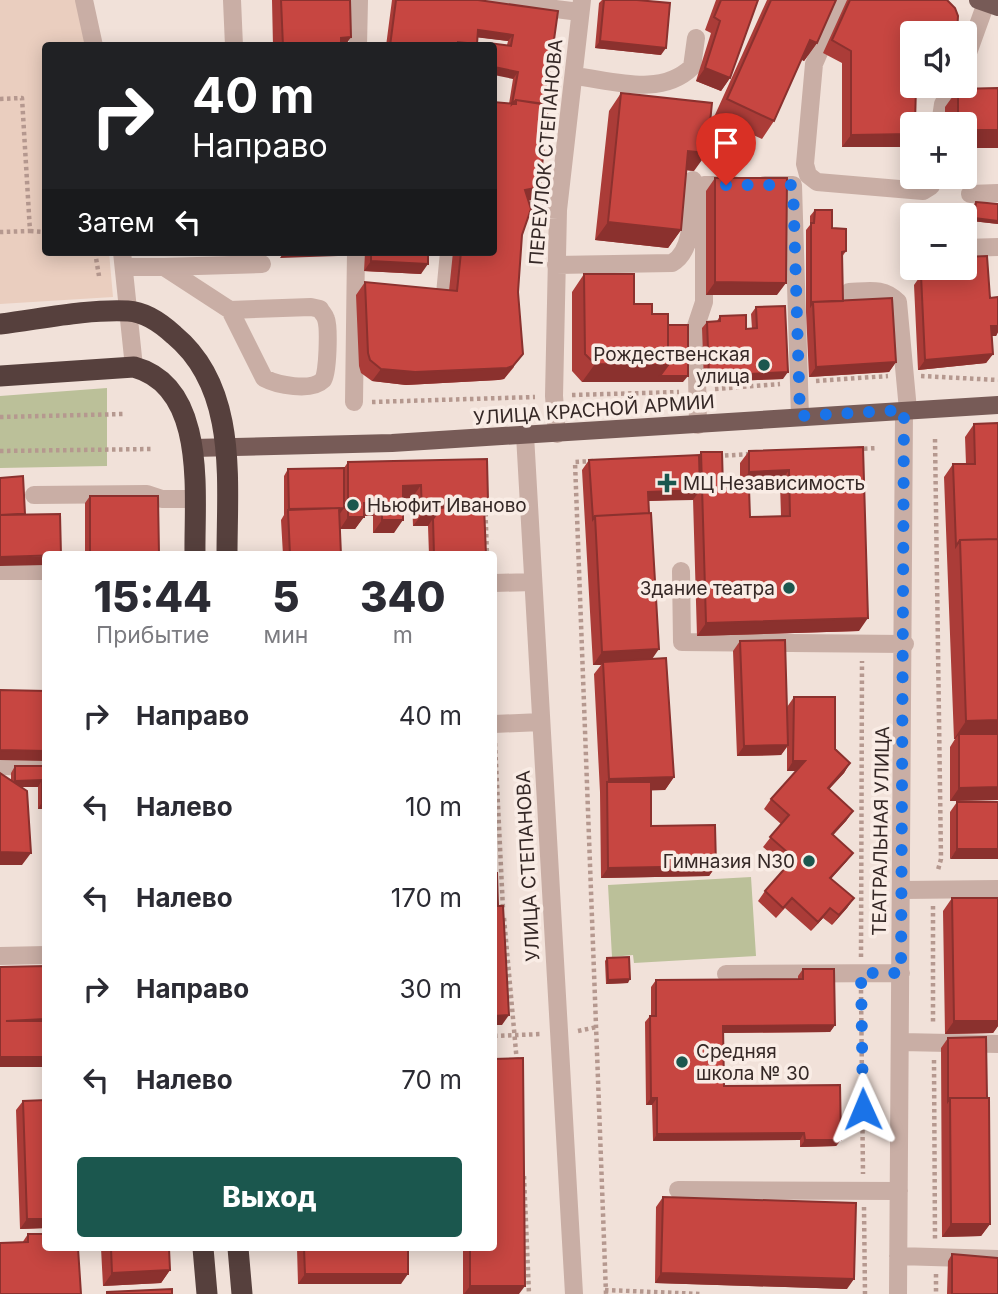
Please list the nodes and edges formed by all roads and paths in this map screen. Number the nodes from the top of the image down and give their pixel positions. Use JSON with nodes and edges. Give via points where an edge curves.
{"nodes":[{"id":1,"x":84,"y":0,"type":"edge"},
{"id":2,"x":232,"y":0,"type":"edge"},
{"id":3,"x":359,"y":0,"type":"edge"},
{"id":4,"x":483,"y":0,"type":"edge"},
{"id":5,"x":842,"y":0,"type":"edge"},
{"id":6,"x":988,"y":3,"type":"edge"},
{"id":7,"x":581,"y":6,"type":"edge"},
{"id":8,"x":977,"y":31,"type":"edge"},
{"id":9,"x":696,"y":38,"type":"dead end"},
{"id":10,"x":93,"y":42,"type":"edge"},
{"id":11,"x":234,"y":42,"type":"edge"},
{"id":12,"x":358,"y":42,"type":"edge"},
{"id":13,"x":575,"y":76,"type":"junction"},
{"id":14,"x":0,"y":99,"type":"edge"},
{"id":15,"x":693,"y":180,"type":"edge"},
{"id":16,"x":927,"y":189,"type":"edge"},
{"id":17,"x":998,"y":193,"type":"edge"},
{"id":18,"x":970,"y":194,"type":"dead end"},
{"id":19,"x":518,"y":208,"type":"edge"},
{"id":20,"x":558,"y":210,"type":"junction"},
{"id":21,"x":30,"y":231,"type":"junction"},
{"id":22,"x":0,"y":232,"type":"edge"},
{"id":23,"x":42,"y":232,"type":"edge"},
{"id":24,"x":977,"y":247,"type":"edge"},
{"id":25,"x":998,"y":247,"type":"edge"},
{"id":26,"x":96,"y":256,"type":"edge"},
{"id":27,"x":356,"y":256,"type":"edge"},
{"id":28,"x":449,"y":256,"type":"edge"},
{"id":29,"x":124,"y":259,"type":"edge"},
{"id":30,"x":262,"y":264,"type":"dead end"},
{"id":31,"x":556,"y":265,"type":"junction"},
{"id":32,"x":164,"y":267,"type":"junction"},
{"id":33,"x":99,"y":276,"type":"dead end"},
{"id":34,"x":849,"y":292,"type":"dead end"},
{"id":35,"x":445,"y":294,"type":"edge"},
{"id":36,"x":230,"y":310,"type":"junction"},
{"id":37,"x":130,"y":311,"type":"junction"},
{"id":38,"x":0,"y":324,"type":"edge"},
{"id":39,"x":134,"y":367,"type":"junction"},
{"id":40,"x":905,"y":375,"type":"junction"},
{"id":41,"x":0,"y":376,"type":"edge"},
{"id":42,"x":998,"y":380,"type":"edge"},
{"id":43,"x":798,"y":382,"type":"junction"},
{"id":44,"x":698,"y":391,"type":"junction"},
{"id":45,"x":554,"y":396,"type":"junction"},
{"id":46,"x":354,"y":402,"type":"joint"},
{"id":47,"x":998,"y":405,"type":"edge"},
{"id":48,"x":906,"y":410,"type":"junction"},
{"id":49,"x":124,"y":414,"type":"dead end"},
{"id":50,"x":800,"y":416,"type":"junction"},
{"id":51,"x":0,"y":417,"type":"edge"},
{"id":52,"x":698,"y":425,"type":"junction"},
{"id":53,"x":557,"y":434,"type":"junction"},
{"id":54,"x":525,"y":435,"type":"junction"},
{"id":55,"x":935,"y":439,"type":"dead end"},
{"id":56,"x":225,"y":446,"type":"junction"},
{"id":57,"x":193,"y":448,"type":"junction"},
{"id":58,"x":877,"y":448,"type":"dead end"},
{"id":59,"x":152,"y":449,"type":"dead end"},
{"id":60,"x":844,"y":449,"type":"edge"},
{"id":61,"x":858,"y":449,"type":"junction"},
{"id":62,"x":0,"y":451,"type":"edge"},
{"id":63,"x":764,"y":454,"type":"edge"},
{"id":64,"x":710,"y":456,"type":"edge"},
{"id":65,"x":602,"y":461,"type":"edge"},
{"id":66,"x":858,"y":463,"type":"edge"},
{"id":67,"x":485,"y":492,"type":"edge"},
{"id":68,"x":34,"y":495,"type":"dead end"},
{"id":69,"x":194,"y":499,"type":"junction"},
{"id":70,"x":195,"y":551,"type":"edge"},
{"id":71,"x":228,"y":551,"type":"edge"},
{"id":72,"x":487,"y":551,"type":"edge"},
{"id":73,"x":0,"y":571,"type":"edge"},
{"id":74,"x":42,"y":571,"type":"edge"},
{"id":75,"x":681,"y":571,"type":"dead end"},
{"id":76,"x":533,"y":582,"type":"junction"},
{"id":77,"x":497,"y":583,"type":"edge"},
{"id":78,"x":862,"y":642,"type":"junction"},
{"id":79,"x":905,"y":644,"type":"junction"},
{"id":80,"x":541,"y":722,"type":"junction"},
{"id":81,"x":497,"y":724,"type":"edge"},
{"id":82,"x":0,"y":766,"type":"edge"},
{"id":83,"x":42,"y":767,"type":"edge"},
{"id":84,"x":497,"y":796,"type":"edge"},
{"id":85,"x":902,"y":890,"type":"junction"},
{"id":86,"x":933,"y":890,"type":"junction"},
{"id":87,"x":998,"y":890,"type":"edge"},
{"id":88,"x":42,"y":955,"type":"edge"},
{"id":89,"x":0,"y":956,"type":"edge"},
{"id":90,"x":861,"y":973,"type":"junction"},
{"id":91,"x":901,"y":973,"type":"junction"},
{"id":92,"x":726,"y":974,"type":"dead end"},
{"id":93,"x":514,"y":1035,"type":"junction"},
{"id":94,"x":497,"y":1036,"type":"edge"},
{"id":95,"x":901,"y":1042,"type":"junction"},
{"id":96,"x":933,"y":1043,"type":"junction"},
{"id":97,"x":998,"y":1044,"type":"edge"},
{"id":98,"x":519,"y":1072,"type":"edge"},
{"id":99,"x":524,"y":1173,"type":"edge"},
{"id":100,"x":678,"y":1190,"type":"dead end"},
{"id":101,"x":864,"y":1191,"type":"junction"},
{"id":102,"x":899,"y":1191,"type":"junction"},
{"id":103,"x":203,"y":1251,"type":"edge"},
{"id":104,"x":238,"y":1251,"type":"edge"},
{"id":105,"x":898,"y":1256,"type":"junction"},
{"id":106,"x":936,"y":1257,"type":"junction"},
{"id":107,"x":998,"y":1259,"type":"edge"},
{"id":108,"x":606,"y":1292,"type":"edge"},
{"id":109,"x":207,"y":1294,"type":"edge"},
{"id":110,"x":242,"y":1294,"type":"edge"},
{"id":111,"x":529,"y":1294,"type":"edge"},
{"id":112,"x":574,"y":1294,"type":"edge"},
{"id":113,"x":701,"y":1294,"type":"edge"},
{"id":114,"x":865,"y":1294,"type":"edge"},
{"id":115,"x":898,"y":1294,"type":"edge"},
{"id":116,"x":936,"y":1294,"type":"edge"}],
"edges":[{"from":1,"to":10,"type":"street"},
{"from":2,"to":11,"type":"street"},
{"from":3,"to":12,"type":"street"},
{"from":4,"to":7,"type":"street"},
{"from":5,"to":16,"type":"street","via":[[814,64],[805,164],[808,174],[817,182]]},
{"from":6,"to":8,"type":"street"},
{"from":7,"to":13,"type":"street","name":"ПЕРЕУЛОК СТЕПАНОВА"},
{"from":9,"to":13,"type":"street","via":[[692,67],[679,80],[659,86]]},
{"from":13,"to":20,"type":"street","name":"ПЕРЕУЛОК СТЕПАНОВА"},
{"from":14,"to":21,"type":"path","via":[[22,98]]},
{"from":15,"to":31,"type":"street","via":[[687,243],[677,260]]},
{"from":17,"to":18,"type":"street"},
{"from":19,"to":20,"type":"street"},
{"from":20,"to":31,"type":"street","name":"ПЕРЕУЛОК СТЕПАНОВА"},
{"from":21,"to":22,"type":"path"},
{"from":21,"to":23,"type":"path"},
{"from":24,"to":25,"type":"street"},
{"from":26,"to":33,"type":"path"},
{"from":27,"to":46,"type":"street"},
{"from":28,"to":35,"type":"street"},
{"from":29,"to":32,"type":"street"},
{"from":29,"to":37,"type":"street"},
{"from":30,"to":32,"type":"street"},
{"from":31,"to":45,"type":"street","name":"ПЕРЕУЛОК СТЕПАНОВА"},
{"from":32,"to":36,"type":"street"},
{"from":34,"to":40,"type":"street","name":"ТЕАТРАЛЬНАЯ УЛИЦА","via":[[881,290],[898,302]]},
{"from":36,"to":36,"type":"street","via":[[320,309],[326,319],[327,371],[322,380],[312,386],[275,384],[264,378]]},
{"from":37,"to":38,"type":"highway"},
{"from":37,"to":39,"type":"street"},
{"from":37,"to":56,"type":"highway","via":[[154,318],[193,354],[215,393]]},
{"from":39,"to":41,"type":"highway"},
{"from":39,"to":57,"type":"highway","via":[[148,371],[166,386],[188,424]]},
{"from":40,"to":42,"type":"path"},
{"from":40,"to":43,"type":"path"},
{"from":40,"to":48,"type":"street","name":"ТЕАТРАЛЬНАЯ УЛИЦА"},
{"from":43,"to":44,"type":"path"},
{"from":43,"to":44,"type":"street","via":[[793,185],[704,185],[704,302],[696,326]]},
{"from":43,"to":50,"type":"street"},
{"from":44,"to":45,"type":"path"},
{"from":44,"to":52,"type":"street"},
{"from":45,"to":46,"type":"path"},
{"from":45,"to":53,"type":"street","name":"ПЕРЕУЛОК СТЕПАНОВА"},
{"from":47,"to":48,"type":"main road","name":"УЛИЦА КРАСНОЙ АРМИИ"},
{"from":48,"to":50,"type":"main road","name":"УЛИЦА КРАСНОЙ АРМИИ"},
{"from":48,"to":79,"type":"street","name":"ТЕАТРАЛЬНАЯ УЛИЦА"},
{"from":49,"to":51,"type":"path"},
{"from":50,"to":52,"type":"main road","name":"УЛИЦА КРАСНОЙ АРМИИ"},
{"from":52,"to":53,"type":"main road","name":"УЛИЦА КРАСНОЙ АРМИИ"},
{"from":53,"to":54,"type":"main road","name":"УЛИЦА КРАСНОЙ АРМИИ"},
{"from":54,"to":56,"type":"main road","name":"УЛИЦА КРАСНОЙ АРМИИ"},
{"from":54,"to":76,"type":"street","name":"УЛИЦА СТЕПАНОВА"},
{"from":55,"to":86,"type":"path","via":[[941,859]]},
{"from":56,"to":57,"type":"main road","name":"УЛИЦА КРАСНОЙ АРМИИ"},
{"from":56,"to":71,"type":"highway"},
{"from":57,"to":69,"type":"highway"},
{"from":58,"to":61,"type":"path"},
{"from":59,"to":62,"type":"path"},
{"from":60,"to":61,"type":"path"},
{"from":61,"to":66,"type":"path"},
{"from":63,"to":64,"type":"path"},
{"from":65,"to":108,"type":"path","via":[[575,462]]},
{"from":67,"to":72,"type":"path"},
{"from":68,"to":69,"type":"street","via":[[147,494]]},
{"from":69,"to":70,"type":"highway"},
{"from":73,"to":74,"type":"street"},
{"from":75,"to":78,"type":"street","via":[[682,642]]},
{"from":76,"to":77,"type":"street"},
{"from":76,"to":80,"type":"street","name":"УЛИЦА СТЕПАНОВА"},
{"from":78,"to":79,"type":"street"},
{"from":78,"to":90,"type":"path"},
{"from":79,"to":85,"type":"street","name":"ТЕАТРАЛЬНАЯ УЛИЦА"},
{"from":80,"to":81,"type":"street"},
{"from":80,"to":112,"type":"street","name":"УЛИЦА СТЕПАНОВА"},
{"from":82,"to":83,"type":"street"},
{"from":84,"to":93,"type":"path"},
{"from":85,"to":86,"type":"street"},
{"from":85,"to":91,"type":"street","name":"ТЕАТРАЛЬНАЯ УЛИЦА"},
{"from":86,"to":87,"type":"street"},
{"from":86,"to":96,"type":"path"},
{"from":88,"to":89,"type":"street"},
{"from":90,"to":91,"type":"street"},
{"from":90,"to":92,"type":"street"},
{"from":90,"to":101,"type":"path"},
{"from":91,"to":95,"type":"street","name":"ТЕАТРАЛЬНАЯ УЛИЦА"},
{"from":93,"to":94,"type":"path"},
{"from":93,"to":98,"type":"path"},
{"from":95,"to":96,"type":"street"},
{"from":95,"to":102,"type":"street","name":"ТЕАТРАЛЬНАЯ УЛИЦА"},
{"from":96,"to":97,"type":"street"},
{"from":96,"to":106,"type":"path"},
{"from":99,"to":111,"type":"path"},
{"from":100,"to":101,"type":"street"},
{"from":101,"to":102,"type":"street"},
{"from":101,"to":114,"type":"path"},
{"from":102,"to":105,"type":"street","name":"ТЕАТРАЛЬНАЯ УЛИЦА"},
{"from":103,"to":109,"type":"highway"},
{"from":104,"to":110,"type":"highway"},
{"from":105,"to":106,"type":"street"},
{"from":105,"to":115,"type":"street","name":"ТЕАТРАЛЬНАЯ УЛИЦА"},
{"from":106,"to":107,"type":"street"},
{"from":106,"to":116,"type":"path"},
{"from":108,"to":113,"type":"path"}]}
